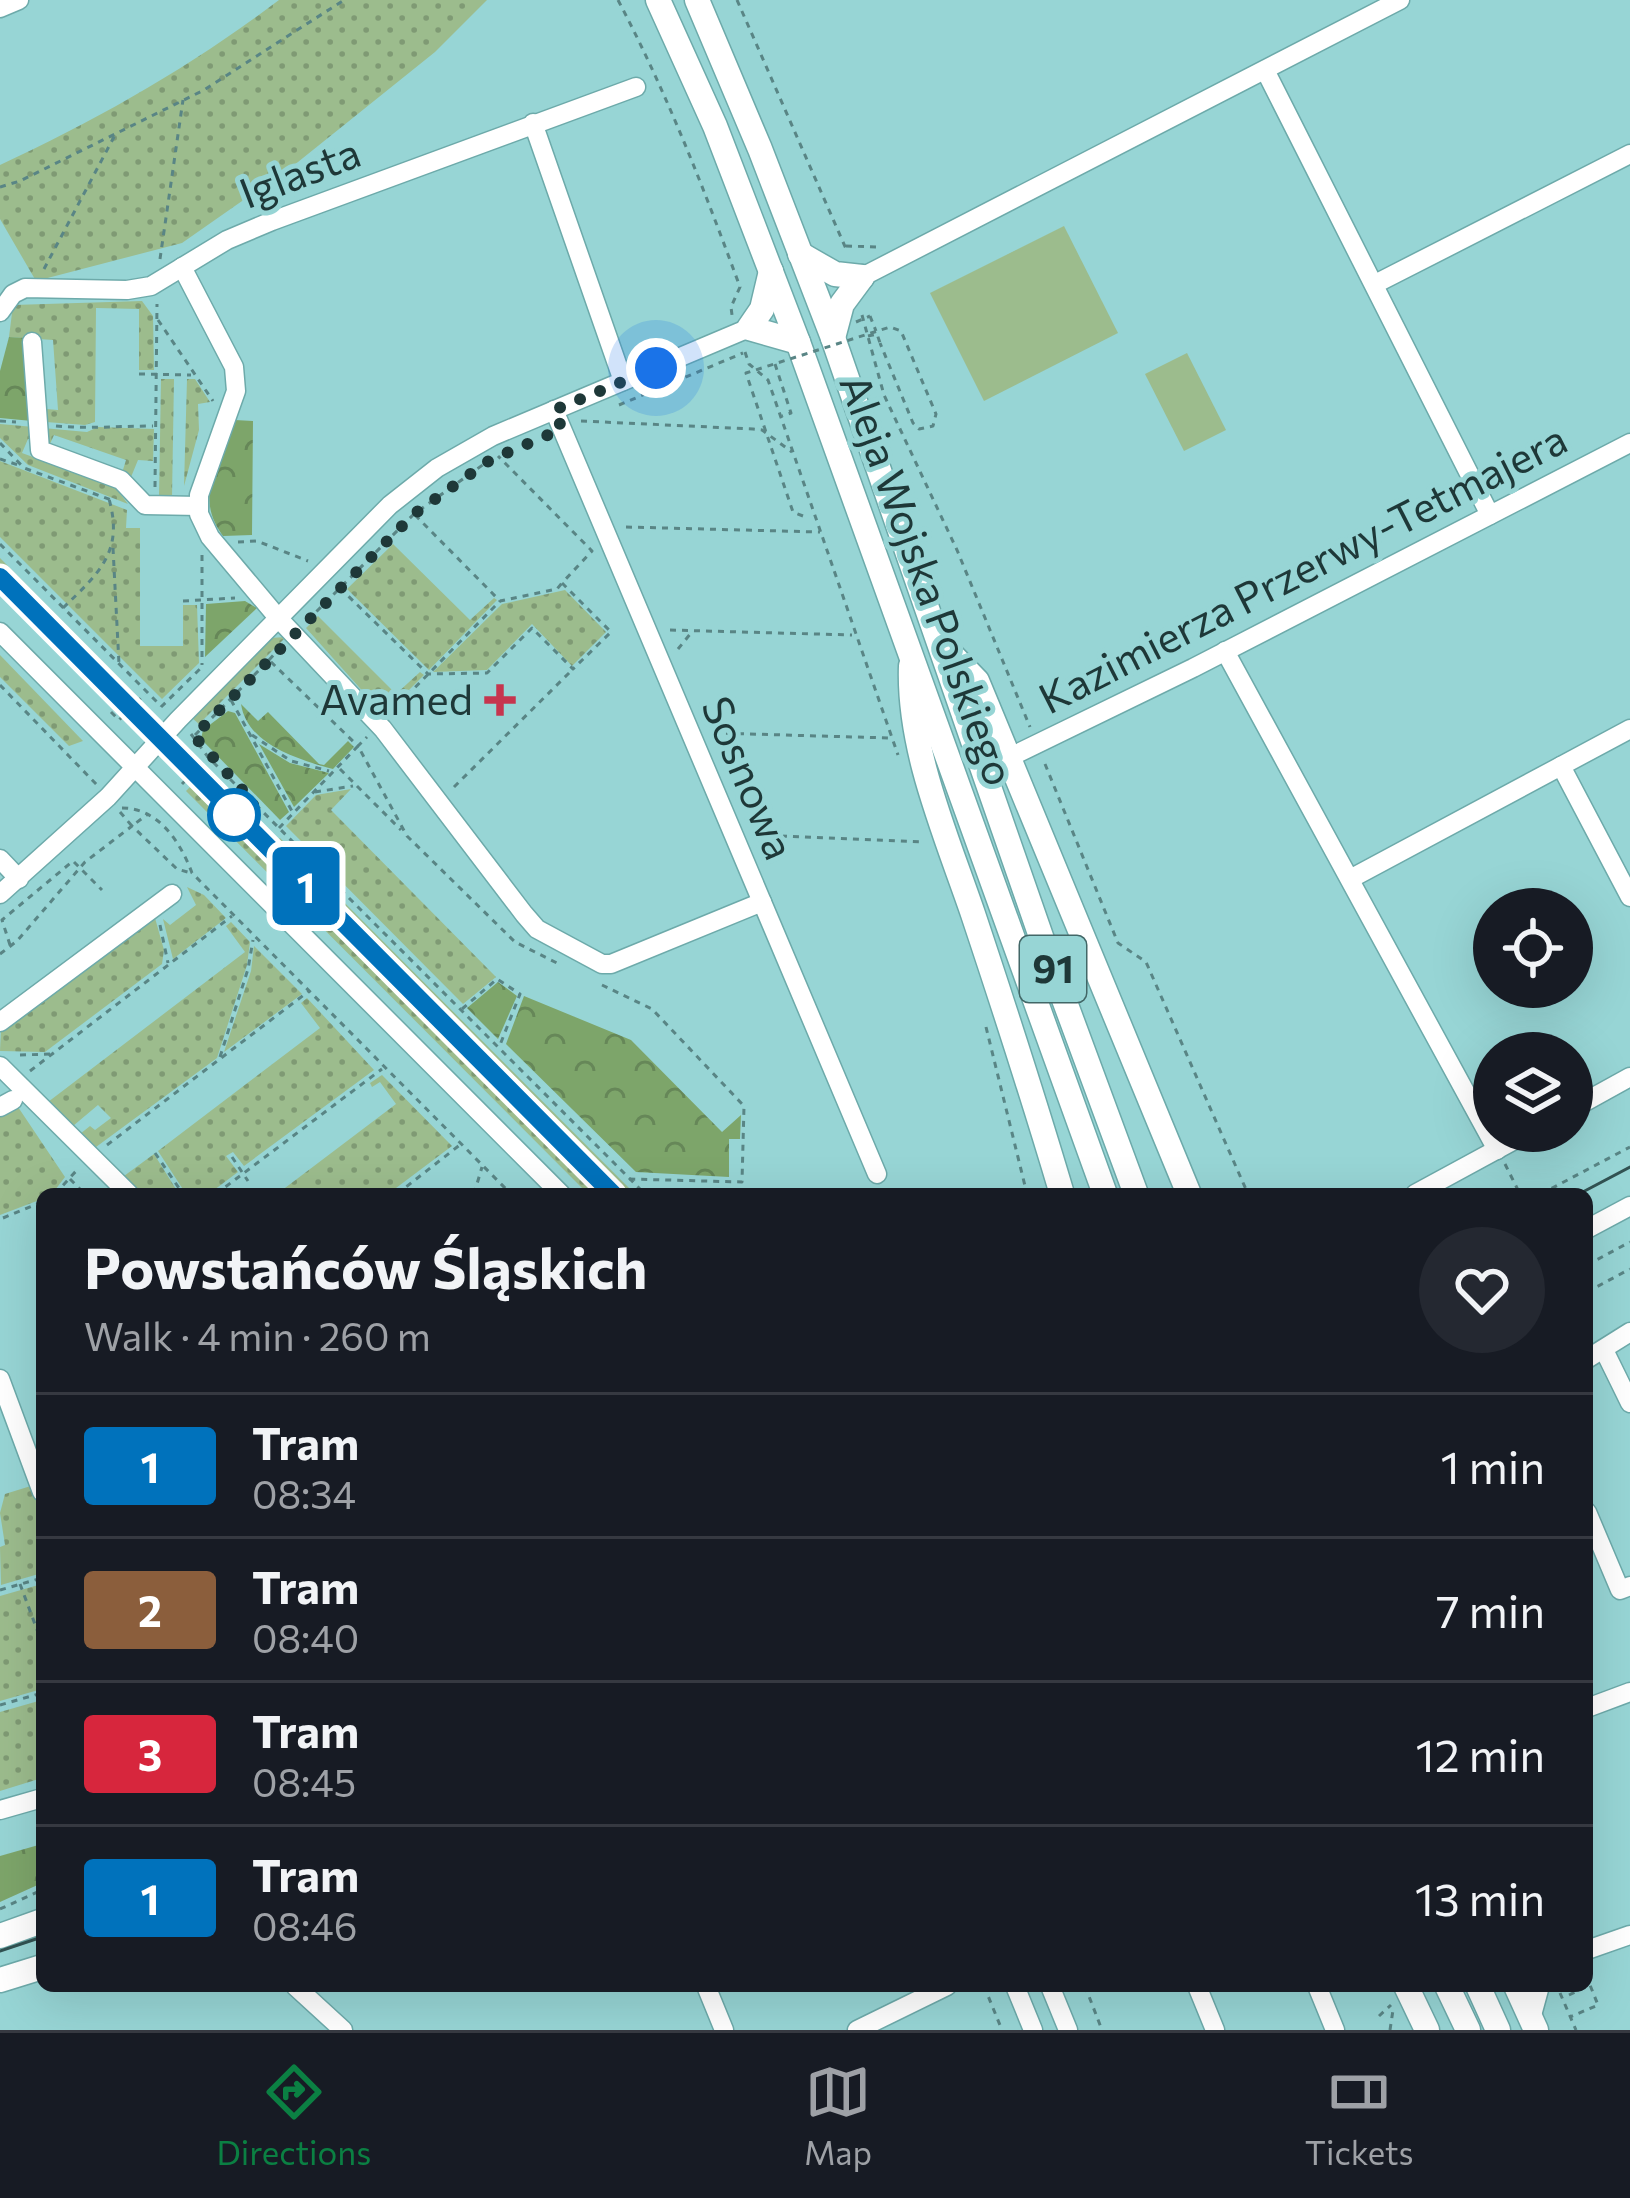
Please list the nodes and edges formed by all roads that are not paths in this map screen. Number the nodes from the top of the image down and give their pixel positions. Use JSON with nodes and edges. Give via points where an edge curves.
{"nodes":[{"id":1,"x":19,"y":0,"type":"edge"},
{"id":2,"x":658,"y":0,"type":"edge"},
{"id":3,"x":697,"y":0,"type":"edge"},
{"id":4,"x":1400,"y":0,"type":"edge"},
{"id":5,"x":0,"y":8,"type":"edge"},
{"id":6,"x":1264,"y":70,"type":"junction"},
{"id":7,"x":636,"y":87,"type":"dead end"},
{"id":8,"x":533,"y":123,"type":"junction"},
{"id":9,"x":1630,"y":154,"type":"edge"},
{"id":10,"x":800,"y":254,"type":"junction"},
{"id":11,"x":182,"y":267,"type":"junction"},
{"id":12,"x":771,"y":269,"type":"junction"},
{"id":13,"x":862,"y":277,"type":"junction"},
{"id":14,"x":1375,"y":284,"type":"junction"},
{"id":15,"x":0,"y":312,"type":"edge"},
{"id":16,"x":832,"y":338,"type":"junction"},
{"id":17,"x":745,"y":341,"type":"junction"},
{"id":18,"x":798,"y":341,"type":"junction"},
{"id":19,"x":32,"y":342,"type":"dead end"},
{"id":20,"x":623,"y":381,"type":"junction"},
{"id":21,"x":554,"y":410,"type":"junction"},
{"id":22,"x":1630,"y":443,"type":"edge"},
{"id":23,"x":199,"y":506,"type":"junction"},
{"id":24,"x":1490,"y":514,"type":"junction"},
{"id":25,"x":279,"y":619,"type":"junction"},
{"id":26,"x":0,"y":632,"type":"edge"},
{"id":27,"x":940,"y":642,"type":"junction"},
{"id":28,"x":911,"y":651,"type":"junction"},
{"id":29,"x":1225,"y":651,"type":"junction"},
{"id":30,"x":1630,"y":729,"type":"edge"},
{"id":31,"x":1007,"y":758,"type":"junction"},
{"id":32,"x":1561,"y":766,"type":"junction"},
{"id":33,"x":134,"y":769,"type":"junction"},
{"id":34,"x":0,"y":859,"type":"edge"},
{"id":35,"x":1350,"y":879,"type":"junction"},
{"id":36,"x":19,"y":880,"type":"junction"},
{"id":37,"x":0,"y":895,"type":"edge"},
{"id":38,"x":1630,"y":897,"type":"edge"},
{"id":39,"x":164,"y":900,"type":"road end"},
{"id":40,"x":762,"y":902,"type":"junction"},
{"id":41,"x":0,"y":1022,"type":"edge"},
{"id":42,"x":0,"y":1066,"type":"edge"},
{"id":43,"x":1630,"y":1077,"type":"edge"},
{"id":44,"x":1593,"y":1097,"type":"edge"},
{"id":45,"x":1473,"y":1106,"type":"edge"},
{"id":46,"x":1493,"y":1152,"type":"edge"},
{"id":47,"x":877,"y":1174,"type":"dead end"},
{"id":48,"x":123,"y":1188,"type":"edge"},
{"id":49,"x":555,"y":1188,"type":"edge"},
{"id":50,"x":1060,"y":1188,"type":"edge"},
{"id":51,"x":1103,"y":1188,"type":"edge"},
{"id":52,"x":1134,"y":1188,"type":"edge"},
{"id":53,"x":1186,"y":1188,"type":"edge"},
{"id":54,"x":1426,"y":1188,"type":"edge"},
{"id":55,"x":1630,"y":1206,"type":"edge"},
{"id":56,"x":1593,"y":1226,"type":"edge"},
{"id":57,"x":1630,"y":1332,"type":"edge"},
{"id":58,"x":1595,"y":1354,"type":"edge"},
{"id":59,"x":0,"y":1379,"type":"edge"},
{"id":60,"x":1630,"y":1402,"type":"edge"},
{"id":61,"x":36,"y":1476,"type":"edge"},
{"id":62,"x":1593,"y":1526,"type":"edge"},
{"id":63,"x":1630,"y":1586,"type":"edge"},
{"id":64,"x":1630,"y":1692,"type":"edge"},
{"id":65,"x":1593,"y":1706,"type":"edge"},
{"id":66,"x":36,"y":1800,"type":"edge"},
{"id":67,"x":0,"y":1810,"type":"edge"},
{"id":68,"x":36,"y":1923,"type":"edge"},
{"id":69,"x":1630,"y":1935,"type":"edge"},
{"id":70,"x":0,"y":1936,"type":"edge"},
{"id":71,"x":1593,"y":1948,"type":"edge"},
{"id":72,"x":36,"y":1969,"type":"edge"},
{"id":73,"x":0,"y":1980,"type":"edge"},
{"id":74,"x":302,"y":1992,"type":"edge"},
{"id":75,"x":708,"y":1992,"type":"edge"},
{"id":76,"x":935,"y":1992,"type":"edge"},
{"id":77,"x":1017,"y":1992,"type":"edge"},
{"id":78,"x":1052,"y":1992,"type":"edge"},
{"id":79,"x":1199,"y":1992,"type":"edge"},
{"id":80,"x":1319,"y":1992,"type":"edge"},
{"id":81,"x":1451,"y":1992,"type":"edge"},
{"id":82,"x":1481,"y":1992,"type":"edge"},
{"id":83,"x":1519,"y":1992,"type":"edge"},
{"id":84,"x":1539,"y":1992,"type":"edge"},
{"id":85,"x":1400,"y":1994,"type":"edge"},
{"id":86,"x":1534,"y":2025,"type":"edge"},
{"id":87,"x":343,"y":2030,"type":"edge"},
{"id":88,"x":724,"y":2030,"type":"edge"},
{"id":89,"x":856,"y":2030,"type":"edge"},
{"id":90,"x":1033,"y":2030,"type":"edge"},
{"id":91,"x":1068,"y":2030,"type":"edge"},
{"id":92,"x":1215,"y":2030,"type":"edge"},
{"id":93,"x":1335,"y":2030,"type":"edge"},
{"id":94,"x":1427,"y":2030,"type":"edge"},
{"id":95,"x":1468,"y":2030,"type":"edge"},
{"id":96,"x":1498,"y":2030,"type":"edge"}],
"edges":[{"from":1,"to":5,"type":"street"},
{"from":2,"to":12,"type":"main road","name":"Aleja Wojska Polskiego","number":"91"},
{"from":3,"to":10,"type":"main road","name":"Aleja Wojska Polskiego","number":"91"},
{"from":4,"to":6,"type":"street"},
{"from":6,"to":13,"type":"street"},
{"from":6,"to":14,"type":"street"},
{"from":7,"to":8,"type":"street","name":"Iglasta"},
{"from":8,"to":11,"type":"street","name":"Iglasta","via":[[272,221]]},
{"from":8,"to":20,"type":"street"},
{"from":9,"to":14,"type":"street"},
{"from":10,"to":13,"type":"main road","via":[[835,274]]},
{"from":10,"to":16,"type":"main road","name":"Aleja Wojska Polskiego","number":"91"},
{"from":11,"to":15,"type":"street","name":"Iglasta","via":[[127,290],[13,293]]},
{"from":11,"to":23,"type":"street","via":[[234,367],[236,391]]},
{"from":12,"to":17,"type":"main road"},
{"from":12,"to":18,"type":"main road","name":"Aleja Wojska Polskiego","number":"91"},
{"from":13,"to":16,"type":"main road","via":[[842,304]]},
{"from":14,"to":24,"type":"street"},
{"from":16,"to":27,"type":"main road","name":"Aleja Wojska Polskiego","number":"91"},
{"from":17,"to":18,"type":"main road"},
{"from":17,"to":20,"type":"street"},
{"from":18,"to":28,"type":"main road","name":"Aleja Wojska Polskiego","number":"91"},
{"from":19,"to":23,"type":"street","via":[[40,450],[121,480],[145,505]]},
{"from":20,"to":21,"type":"street"},
{"from":21,"to":25,"type":"street","via":[[437,468]]},
{"from":21,"to":40,"type":"street","name":"Sosnowa"},
{"from":22,"to":24,"type":"street","name":"Kazimierza Przerwy-Tetmajera"},
{"from":23,"to":25,"type":"street","via":[[210,537]]},
{"from":24,"to":29,"type":"street","name":"Kazimierza Przerwy-Tetmajera"},
{"from":25,"to":33,"type":"street"},
{"from":25,"to":40,"type":"street","via":[[379,725],[537,929],[611,964]]},
{"from":26,"to":33,"type":"street"},
{"from":27,"to":31,"type":"main road","name":"Aleja Wojska Polskiego","via":[[977,682]]},
{"from":27,"to":52,"type":"main road","name":"Aleja Wojska Polskiego","number":"91"},
{"from":28,"to":50,"type":"main road","via":[[909,706]]},
{"from":28,"to":51,"type":"main road","name":"Aleja Wojska Polskiego","number":"91"},
{"from":29,"to":31,"type":"street","name":"Kazimierza Przerwy-Tetmajera"},
{"from":29,"to":35,"type":"street"},
{"from":30,"to":32,"type":"street"},
{"from":31,"to":53,"type":"main road","name":"Aleja Wojska Polskiego"},
{"from":32,"to":35,"type":"street"},
{"from":32,"to":38,"type":"street"},
{"from":33,"to":36,"type":"street"},
{"from":33,"to":49,"type":"street"},
{"from":34,"to":36,"type":"street"},
{"from":35,"to":45,"type":"street"},
{"from":36,"to":37,"type":"street"},
{"from":39,"to":41,"type":"street"},
{"from":40,"to":47,"type":"street","name":"Sosnowa"},
{"from":42,"to":48,"type":"street"},
{"from":43,"to":44,"type":"street"},
{"from":46,"to":54,"type":"street"},
{"from":55,"to":56,"type":"street"},
{"from":57,"to":58,"type":"street"},
{"from":58,"to":60,"type":"street"},
{"from":59,"to":61,"type":"street"},
{"from":62,"to":63,"type":"street","via":[[1620,1590]]},
{"from":64,"to":65,"type":"street"},
{"from":66,"to":67,"type":"street"},
{"from":68,"to":70,"type":"main road"},
{"from":69,"to":71,"type":"street"},
{"from":72,"to":73,"type":"main road"},
{"from":74,"to":87,"type":"street"},
{"from":75,"to":88,"type":"street"},
{"from":76,"to":89,"type":"street"},
{"from":77,"to":90,"type":"street"},
{"from":78,"to":91,"type":"street"},
{"from":79,"to":92,"type":"street"},
{"from":80,"to":93,"type":"street"},
{"from":81,"to":95,"type":"main road"},
{"from":82,"to":96,"type":"main road"},
{"from":83,"to":86,"type":"main road"},
{"from":84,"to":86,"type":"street"},
{"from":85,"to":94,"type":"main road"}]}
